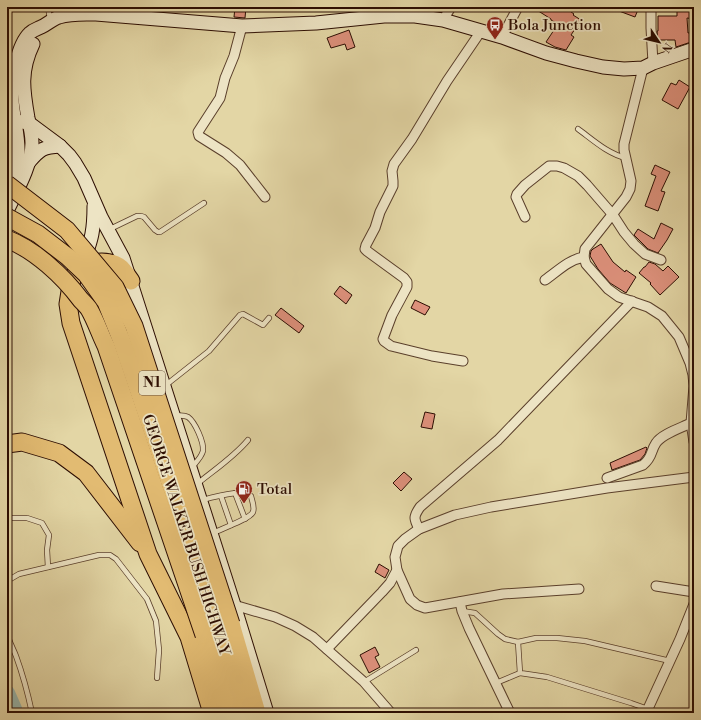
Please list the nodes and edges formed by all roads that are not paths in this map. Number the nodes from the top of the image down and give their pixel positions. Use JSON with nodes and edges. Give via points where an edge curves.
{"nodes":[{"id":1,"x":13,"y":7,"type":"edge"},
{"id":2,"x":48,"y":7,"type":"edge"},
{"id":3,"x":451,"y":7,"type":"edge"},
{"id":4,"x":518,"y":7,"type":"edge"},
{"id":5,"x":651,"y":7,"type":"edge"},
{"id":6,"x":123,"y":11,"type":"edge"},
{"id":7,"x":7,"y":14,"type":"edge"},
{"id":8,"x":51,"y":18,"type":"edge"},
{"id":9,"x":443,"y":20,"type":"junction"},
{"id":10,"x":242,"y":26,"type":"junction"},
{"id":11,"x":481,"y":31,"type":"junction"},
{"id":12,"x":502,"y":37,"type":"junction"},
{"id":13,"x":694,"y":49,"type":"edge"},
{"id":14,"x":648,"y":65,"type":"junction"},
{"id":15,"x":15,"y":121,"type":"junction"},
{"id":16,"x":29,"y":123,"type":"junction"},
{"id":17,"x":578,"y":129,"type":"dead end"},
{"id":18,"x":60,"y":146,"type":"junction"},
{"id":19,"x":626,"y":158,"type":"junction"},
{"id":20,"x":29,"y":162,"type":"junction"},
{"id":21,"x":7,"y":185,"type":"edge"},
{"id":22,"x":265,"y":197,"type":"dead end"},
{"id":23,"x":94,"y":200,"type":"junction"},
{"id":24,"x":204,"y":203,"type":"dead end"},
{"id":25,"x":7,"y":211,"type":"edge"},
{"id":26,"x":613,"y":214,"type":"junction"},
{"id":27,"x":7,"y":217,"type":"edge"},
{"id":28,"x":525,"y":217,"type":"dead end"},
{"id":29,"x":108,"y":230,"type":"junction"},
{"id":30,"x":7,"y":239,"type":"edge"},
{"id":31,"x":584,"y":257,"type":"junction"},
{"id":32,"x":661,"y":260,"type":"dead end"},
{"id":33,"x":81,"y":264,"type":"junction"},
{"id":34,"x":545,"y":280,"type":"dead end"},
{"id":35,"x":131,"y":281,"type":"junction"},
{"id":36,"x":632,"y":301,"type":"junction"},
{"id":37,"x":268,"y":318,"type":"dead end"},
{"id":38,"x":463,"y":361,"type":"dead end"},
{"id":39,"x":694,"y":375,"type":"edge"},
{"id":40,"x":164,"y":386,"type":"junction"},
{"id":41,"x":173,"y":415,"type":"junction"},
{"id":42,"x":692,"y":428,"type":"edge"},
{"id":43,"x":248,"y":440,"type":"dead end"},
{"id":44,"x":694,"y":442,"type":"edge"},
{"id":45,"x":7,"y":444,"type":"edge"},
{"id":46,"x":190,"y":469,"type":"junction"},
{"id":47,"x":694,"y":477,"type":"edge"},
{"id":48,"x":607,"y":478,"type":"dead end"},
{"id":49,"x":196,"y":485,"type":"junction"},
{"id":50,"x":235,"y":493,"type":"junction"},
{"id":51,"x":221,"y":496,"type":"junction"},
{"id":52,"x":200,"y":501,"type":"junction"},
{"id":53,"x":7,"y":518,"type":"edge"},
{"id":54,"x":245,"y":519,"type":"junction"},
{"id":55,"x":230,"y":525,"type":"junction"},
{"id":56,"x":419,"y":529,"type":"junction"},
{"id":57,"x":211,"y":533,"type":"junction"},
{"id":58,"x":148,"y":554,"type":"junction"},
{"id":59,"x":48,"y":567,"type":"junction"},
{"id":60,"x":397,"y":570,"type":"junction"},
{"id":61,"x":7,"y":581,"type":"edge"},
{"id":62,"x":656,"y":586,"type":"dead end"},
{"id":63,"x":579,"y":589,"type":"dead end"},
{"id":64,"x":694,"y":592,"type":"edge"},
{"id":65,"x":694,"y":604,"type":"edge"},
{"id":66,"x":234,"y":605,"type":"junction"},
{"id":67,"x":461,"y":606,"type":"junction"},
{"id":68,"x":218,"y":630,"type":"junction"},
{"id":69,"x":7,"y":633,"type":"edge"},
{"id":70,"x":518,"y":642,"type":"junction"},
{"id":71,"x":327,"y":649,"type":"junction"},
{"id":72,"x":416,"y":650,"type":"dead end"},
{"id":73,"x":670,"y":661,"type":"junction"},
{"id":74,"x":520,"y":673,"type":"junction"},
{"id":75,"x":157,"y":678,"type":"dead end"},
{"id":76,"x":364,"y":682,"type":"junction"},
{"id":77,"x":496,"y":683,"type":"junction"},
{"id":78,"x":647,"y":711,"type":"edge"},
{"id":79,"x":32,"y":713,"type":"edge"},
{"id":80,"x":212,"y":713,"type":"edge"},
{"id":81,"x":228,"y":713,"type":"edge"},
{"id":82,"x":242,"y":713,"type":"edge"},
{"id":83,"x":257,"y":713,"type":"edge"},
{"id":84,"x":267,"y":713,"type":"edge"},
{"id":85,"x":391,"y":713,"type":"edge"},
{"id":86,"x":510,"y":713,"type":"edge"}],
"edges":[{"from":1,"to":7,"type":"lane"},
{"from":2,"to":8,"type":"lane"},
{"from":3,"to":9,"type":"street"},
{"from":4,"to":12,"type":"street"},
{"from":5,"to":14,"type":"street"},
{"from":6,"to":8,"type":"street","via":[[71,14]]},
{"from":6,"to":10,"type":"street"},
{"from":8,"to":15,"type":"street","via":[[29,33],[20,50],[14,69],[12,99]]},
{"from":8,"to":16,"type":"street","via":[[28,54],[25,66],[24,92]]},
{"from":9,"to":10,"type":"street","via":[[415,16],[384,16],[316,24]]},
{"from":9,"to":11,"type":"street"},
{"from":10,"to":22,"type":"street","via":[[220,98],[198,132],[199,136],[240,165]]},
{"from":11,"to":12,"type":"street"},
{"from":11,"to":38,"type":"street","via":[[394,164],[393,186],[365,249],[407,282],[407,287],[392,314],[384,341],[410,352]]},
{"from":12,"to":14,"type":"street","via":[[576,62],[624,70]]},
{"from":13,"to":14,"type":"street"},
{"from":14,"to":19,"type":"street","via":[[624,144]]},
{"from":15,"to":16,"type":"street"},
{"from":15,"to":21,"type":"street","via":[[18,155]]},
{"from":16,"to":18,"type":"street","name":"GEORGE WALKER BUSH HIGHWAY"},
{"from":16,"to":20,"type":"street","via":[[32,144]]},
{"from":17,"to":19,"type":"lane","via":[[605,149]]},
{"from":18,"to":20,"type":"street","via":[[41,149]]},
{"from":18,"to":23,"type":"street","name":"GEORGE WALKER BUSH HIGHWAY","via":[[80,171]]},
{"from":19,"to":26,"type":"street","via":[[631,181],[630,189]]},
{"from":20,"to":25,"type":"street"},
{"from":21,"to":68,"type":"highway","number":"N1","bridge":true,"via":[[67,230],[115,287],[134,326]]},
{"from":23,"to":29,"type":"street","name":"GEORGE WALKER BUSH HIGHWAY"},
{"from":23,"to":33,"type":"street","via":[[94,224],[90,244]]},
{"from":24,"to":29,"type":"lane","via":[[160,232],[144,216],[137,216]]},
{"from":26,"to":28,"type":"street","via":[[578,176],[564,168],[549,166],[517,194]]},
{"from":26,"to":31,"type":"street","via":[[585,249]]},
{"from":26,"to":32,"type":"street","via":[[634,244],[645,254]]},
{"from":27,"to":68,"type":"highway","name":"GEORGE WALKER BUSH HIGHWAY","number":"N1","bridge":true,"via":[[38,234],[68,256],[86,274],[106,302],[121,339]]},
{"from":29,"to":35,"type":"street","name":"GEORGE WALKER BUSH HIGHWAY","via":[[123,258]]},
{"from":30,"to":68,"type":"highway","name":"GEORGE WALKER BUSH HIGHWAY","number":"N1","bridge":true,"via":[[26,249],[54,270],[89,309]]},
{"from":31,"to":34,"type":"street","via":[[568,263]]},
{"from":31,"to":36,"type":"street","via":[[586,264],[608,289],[619,297]]},
{"from":33,"to":35,"type":"highway","via":[[113,262],[122,268]]},
{"from":33,"to":58,"type":"highway","via":[[72,279],[68,304],[71,323]]},
{"from":35,"to":40,"type":"street","name":"GEORGE WALKER BUSH HIGHWAY"},
{"from":36,"to":39,"type":"street","via":[[662,316],[679,337]]},
{"from":36,"to":56,"type":"street","via":[[498,440],[420,507],[415,514]]},
{"from":37,"to":40,"type":"lane","via":[[263,325],[243,314],[240,315],[209,350]]},
{"from":39,"to":42,"type":"street"},
{"from":40,"to":41,"type":"street","name":"GEORGE WALKER BUSH HIGHWAY"},
{"from":41,"to":46,"type":"street","name":"GEORGE WALKER BUSH HIGHWAY"},
{"from":41,"to":46,"type":"lane","via":[[186,416],[200,436],[203,450],[200,459]]},
{"from":42,"to":44,"type":"street"},
{"from":42,"to":48,"type":"street","via":[[662,437],[656,442],[648,461],[643,465]]},
{"from":43,"to":49,"type":"lane"},
{"from":45,"to":58,"type":"highway","via":[[22,442],[59,453],[86,473]]},
{"from":46,"to":49,"type":"street","name":"GEORGE WALKER BUSH HIGHWAY"},
{"from":47,"to":56,"type":"street","via":[[491,507],[455,515]]},
{"from":49,"to":52,"type":"street","name":"GEORGE WALKER BUSH HIGHWAY"},
{"from":50,"to":51,"type":"lane"},
{"from":50,"to":54,"type":"lane"},
{"from":50,"to":54,"type":"lane","via":[[241,492],[251,496],[254,510]]},
{"from":51,"to":52,"type":"lane"},
{"from":51,"to":55,"type":"lane"},
{"from":52,"to":57,"type":"street","name":"GEORGE WALKER BUSH HIGHWAY"},
{"from":53,"to":59,"type":"lane","via":[[27,518],[42,523],[49,534]]},
{"from":54,"to":55,"type":"lane"},
{"from":55,"to":57,"type":"lane"},
{"from":56,"to":60,"type":"street","via":[[398,546],[395,557]]},
{"from":57,"to":66,"type":"street","name":"GEORGE WALKER BUSH HIGHWAY"},
{"from":58,"to":80,"type":"highway","via":[[189,637]]},
{"from":59,"to":61,"type":"lane","via":[[19,574]]},
{"from":59,"to":75,"type":"lane","via":[[99,555],[110,555],[116,560],[147,599],[156,621],[159,650]]},
{"from":60,"to":67,"type":"street","via":[[410,600],[417,605],[425,608]]},
{"from":60,"to":71,"type":"street","via":[[390,583]]},
{"from":62,"to":64,"type":"street"},
{"from":63,"to":67,"type":"street","via":[[503,594]]},
{"from":65,"to":73,"type":"street"},
{"from":66,"to":71,"type":"street","via":[[294,626]]},
{"from":66,"to":84,"type":"street","name":"GEORGE WALKER BUSH HIGHWAY"},
{"from":67,"to":70,"type":"lane","via":[[475,613],[505,639]]},
{"from":67,"to":77,"type":"street"},
{"from":68,"to":81,"type":"highway","name":"GEORGE WALKER BUSH HIGHWAY","number":"N1","via":[[210,652]]},
{"from":68,"to":82,"type":"highway","name":"GEORGE WALKER BUSH HIGHWAY","number":"N1"},
{"from":68,"to":83,"type":"highway","number":"N1"},
{"from":69,"to":79,"type":"lane","via":[[26,686]]},
{"from":70,"to":73,"type":"lane","via":[[536,638],[557,638]]},
{"from":70,"to":74,"type":"lane"},
{"from":71,"to":76,"type":"street"},
{"from":72,"to":76,"type":"lane"},
{"from":73,"to":78,"type":"street"},
{"from":74,"to":77,"type":"lane"},
{"from":74,"to":78,"type":"lane","via":[[547,677],[631,702]]},
{"from":76,"to":85,"type":"street"},
{"from":77,"to":86,"type":"street"}]}
